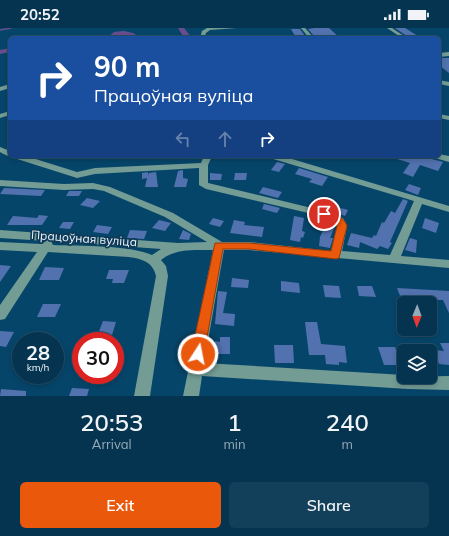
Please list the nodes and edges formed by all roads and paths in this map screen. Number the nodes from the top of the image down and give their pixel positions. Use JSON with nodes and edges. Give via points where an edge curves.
{"nodes":[{"id":1,"x":209,"y":28,"type":"edge"},
{"id":2,"x":235,"y":28,"type":"edge"},
{"id":3,"x":303,"y":28,"type":"edge"},
{"id":4,"x":389,"y":28,"type":"edge"},
{"id":5,"x":203,"y":36,"type":"edge"},
{"id":6,"x":310,"y":36,"type":"edge"},
{"id":7,"x":402,"y":36,"type":"edge"},
{"id":8,"x":23,"y":158,"type":"edge"},
{"id":9,"x":207,"y":158,"type":"edge"},
{"id":10,"x":280,"y":158,"type":"edge"},
{"id":11,"x":204,"y":166,"type":"junction"},
{"id":12,"x":77,"y":175,"type":"junction"},
{"id":13,"x":0,"y":182,"type":"edge"},
{"id":14,"x":93,"y":186,"type":"junction"},
{"id":15,"x":419,"y":200,"type":"junction"},
{"id":16,"x":449,"y":209,"type":"edge"},
{"id":17,"x":0,"y":234,"type":"edge"},
{"id":18,"x":52,"y":237,"type":"junction"},
{"id":19,"x":0,"y":246,"type":"edge"},
{"id":20,"x":177,"y":246,"type":"junction"},
{"id":21,"x":218,"y":246,"type":"junction"},
{"id":22,"x":45,"y":249,"type":"junction"},
{"id":23,"x":336,"y":255,"type":"junction"},
{"id":24,"x":152,"y":260,"type":"junction"},
{"id":25,"x":394,"y":260,"type":"junction"},
{"id":26,"x":449,"y":264,"type":"edge"},
{"id":27,"x":0,"y":315,"type":"edge"},
{"id":28,"x":195,"y":369,"type":"junction"},
{"id":29,"x":449,"y":383,"type":"edge"},
{"id":30,"x":142,"y":396,"type":"edge"},
{"id":31,"x":190,"y":396,"type":"edge"}],
"edges":[{"from":1,"to":2,"type":"street"},
{"from":1,"to":5,"type":"street"},
{"from":3,"to":6,"type":"street"},
{"from":4,"to":7,"type":"street"},
{"from":8,"to":12,"type":"street"},
{"from":9,"to":11,"type":"street"},
{"from":10,"to":15,"type":"street"},
{"from":11,"to":12,"type":"street","via":[[95,171]]},
{"from":11,"to":23,"type":"street","via":[[203,181],[204,185],[209,187],[324,214],[339,220],[342,226]]},
{"from":12,"to":14,"type":"street"},
{"from":13,"to":14,"type":"street","via":[[64,187]]},
{"from":14,"to":21,"type":"street","via":[[107,189],[168,215],[214,241]]},
{"from":15,"to":16,"type":"street"},
{"from":15,"to":25,"type":"street"},
{"from":17,"to":18,"type":"street"},
{"from":18,"to":20,"type":"street"},
{"from":18,"to":22,"type":"street"},
{"from":19,"to":22,"type":"street","name":"Працоўная вуліца"},
{"from":20,"to":21,"type":"street"},
{"from":20,"to":24,"type":"street"},
{"from":21,"to":23,"type":"street","via":[[249,246]]},
{"from":21,"to":28,"type":"street"},
{"from":22,"to":24,"type":"street","name":"Працоўная вуліца","via":[[129,253]]},
{"from":22,"to":27,"type":"street"},
{"from":23,"to":25,"type":"street"},
{"from":24,"to":30,"type":"street","via":[[160,266],[162,276]]},
{"from":25,"to":26,"type":"street"},
{"from":28,"to":29,"type":"street"},
{"from":28,"to":31,"type":"street"}]}
